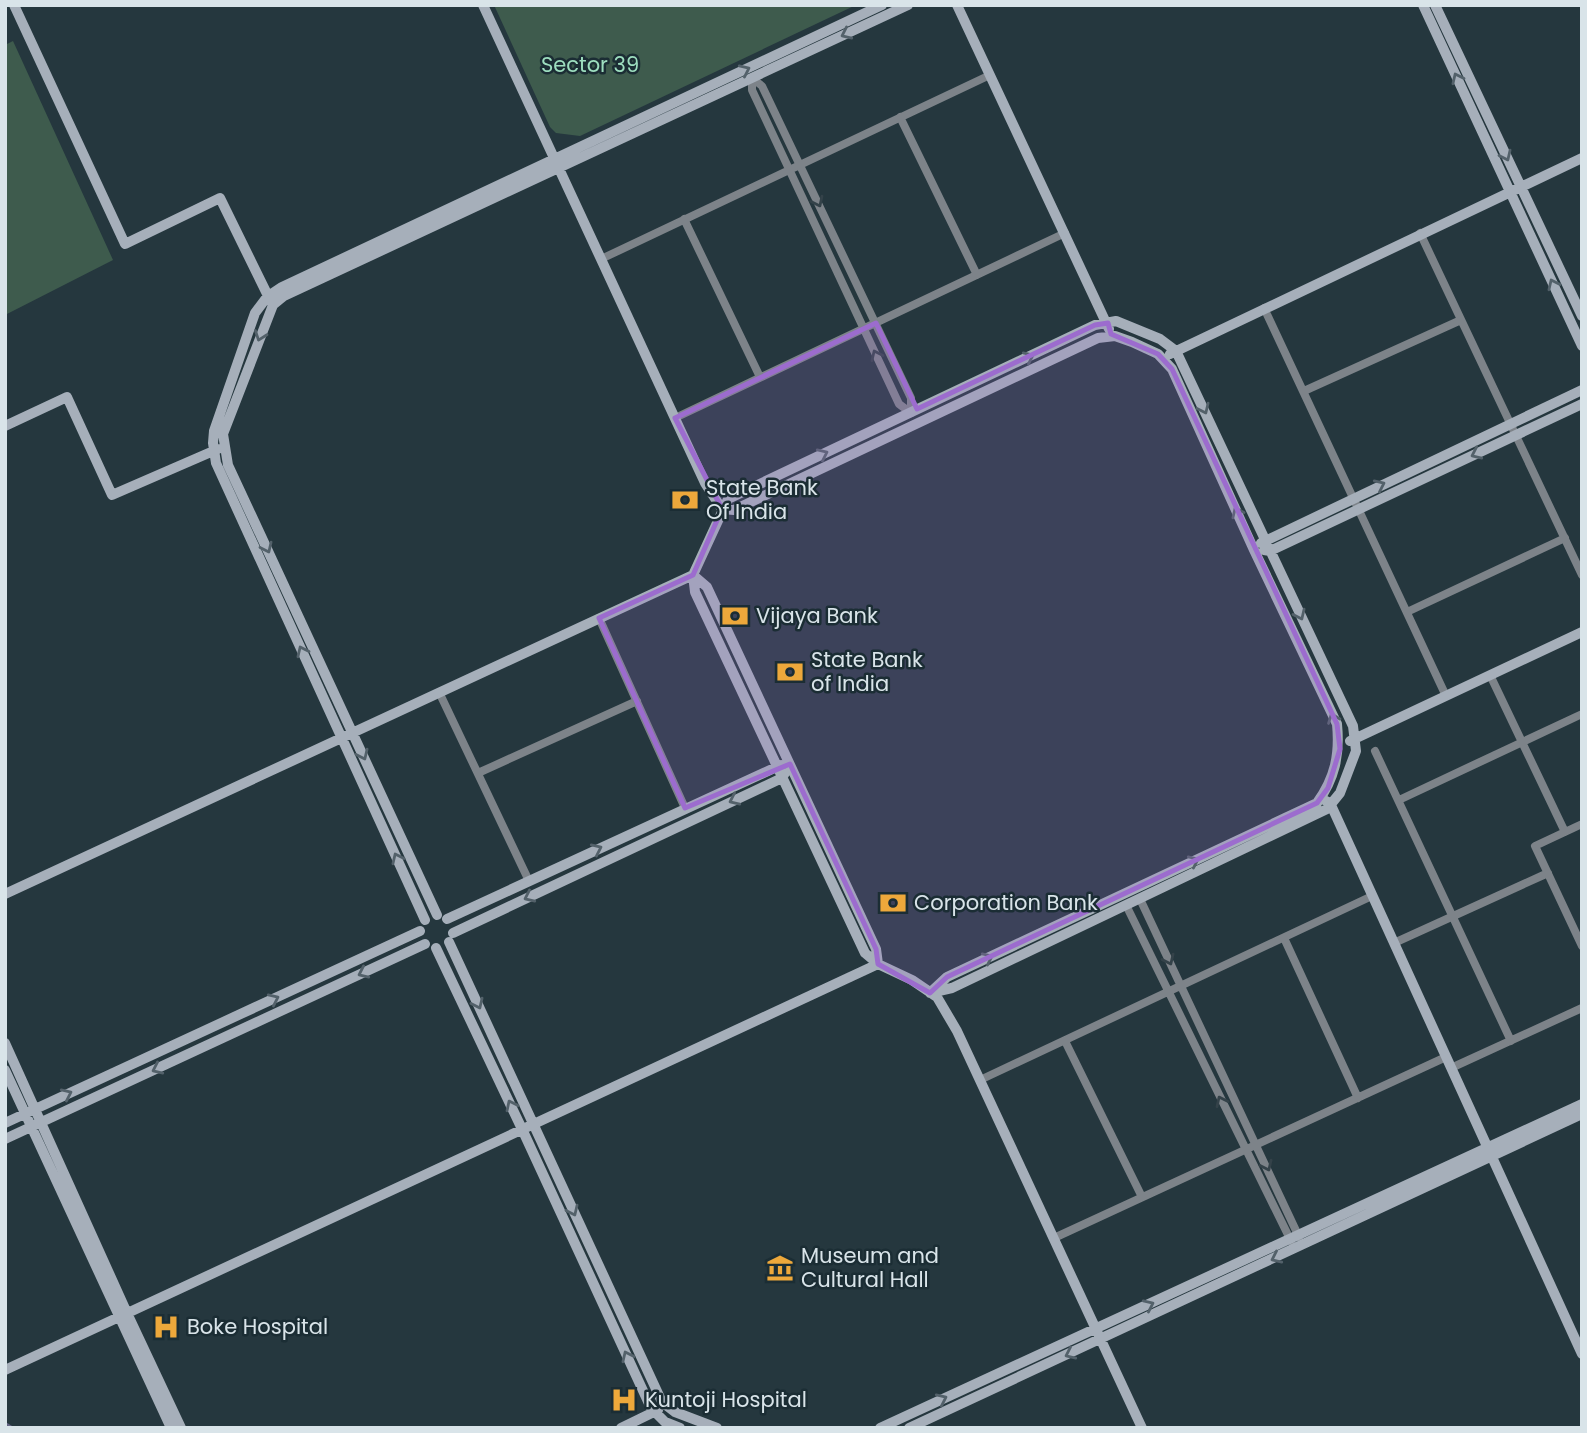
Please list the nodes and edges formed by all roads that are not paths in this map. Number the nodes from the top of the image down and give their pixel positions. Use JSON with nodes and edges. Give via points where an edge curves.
{"nodes":[{"id":1,"x":15,"y":5,"type":"edge"},
{"id":2,"x":483,"y":5,"type":"edge"},
{"id":3,"x":882,"y":5,"type":"edge"},
{"id":4,"x":908,"y":5,"type":"edge"},
{"id":5,"x":957,"y":5,"type":"edge"},
{"id":6,"x":1423,"y":5,"type":"edge"},
{"id":7,"x":1435,"y":5,"type":"edge"},
{"id":8,"x":990,"y":75,"type":"junction"},
{"id":9,"x":752,"y":78,"type":"junction"},
{"id":10,"x":901,"y":117,"type":"junction"},
{"id":11,"x":1582,"y":158,"type":"edge"},
{"id":12,"x":556,"y":164,"type":"junction"},
{"id":13,"x":800,"y":165,"type":"junction"},
{"id":14,"x":789,"y":170,"type":"junction"},
{"id":15,"x":1521,"y":187,"type":"junction"},
{"id":16,"x":1510,"y":192,"type":"junction"},
{"id":17,"x":684,"y":219,"type":"junction"},
{"id":18,"x":1065,"y":233,"type":"junction"},
{"id":19,"x":1420,"y":233,"type":"junction"},
{"id":20,"x":601,"y":259,"type":"junction"},
{"id":21,"x":977,"y":275,"type":"junction"},
{"id":22,"x":270,"y":301,"type":"junction"},
{"id":23,"x":1264,"y":308,"type":"junction"},
{"id":24,"x":1582,"y":316,"type":"edge"},
{"id":25,"x":1461,"y":320,"type":"junction"},
{"id":26,"x":876,"y":323,"type":"junction"},
{"id":27,"x":1108,"y":323,"type":"junction"},
{"id":28,"x":864,"y":329,"type":"junction"},
{"id":29,"x":1111,"y":336,"type":"junction"},
{"id":30,"x":1582,"y":346,"type":"edge"},
{"id":31,"x":1176,"y":351,"type":"junction"},
{"id":32,"x":1162,"y":358,"type":"junction"},
{"id":33,"x":760,"y":377,"type":"junction"},
{"id":34,"x":1582,"y":390,"type":"edge"},
{"id":35,"x":1304,"y":391,"type":"junction"},
{"id":36,"x":1582,"y":404,"type":"edge"},
{"id":37,"x":911,"y":413,"type":"junction"},
{"id":38,"x":675,"y":418,"type":"junction"},
{"id":39,"x":1511,"y":424,"type":"junction"},
{"id":40,"x":5,"y":426,"type":"edge"},
{"id":41,"x":1516,"y":435,"type":"junction"},
{"id":42,"x":219,"y":448,"type":"junction"},
{"id":43,"x":1353,"y":498,"type":"junction"},
{"id":44,"x":722,"y":509,"type":"junction"},
{"id":45,"x":1359,"y":509,"type":"junction"},
{"id":46,"x":1564,"y":538,"type":"junction"},
{"id":47,"x":1265,"y":540,"type":"junction"},
{"id":48,"x":1254,"y":550,"type":"junction"},
{"id":49,"x":1270,"y":551,"type":"junction"},
{"id":50,"x":693,"y":575,"type":"junction"},
{"id":51,"x":1582,"y":575,"type":"edge"},
{"id":52,"x":1407,"y":612,"type":"junction"},
{"id":53,"x":599,"y":618,"type":"junction"},
{"id":54,"x":1582,"y":632,"type":"edge"},
{"id":55,"x":1490,"y":675,"type":"junction"},
{"id":56,"x":439,"y":692,"type":"junction"},
{"id":57,"x":1446,"y":696,"type":"junction"},
{"id":58,"x":637,"y":701,"type":"junction"},
{"id":59,"x":1582,"y":714,"type":"edge"},
{"id":60,"x":347,"y":735,"type":"junction"},
{"id":61,"x":1354,"y":739,"type":"junction"},
{"id":62,"x":1522,"y":742,"type":"junction"},
{"id":63,"x":1340,"y":746,"type":"junction"},
{"id":64,"x":1376,"y":751,"type":"dead end"},
{"id":65,"x":790,"y":764,"type":"junction"},
{"id":66,"x":777,"y":765,"type":"junction"},
{"id":67,"x":478,"y":773,"type":"junction"},
{"id":68,"x":782,"y":778,"type":"junction"},
{"id":69,"x":1322,"y":796,"type":"junction"},
{"id":70,"x":1399,"y":800,"type":"junction"},
{"id":71,"x":1331,"y":805,"type":"junction"},
{"id":72,"x":685,"y":808,"type":"junction"},
{"id":73,"x":1582,"y":824,"type":"edge"},
{"id":74,"x":1564,"y":832,"type":"junction"},
{"id":75,"x":1548,"y":873,"type":"junction"},
{"id":76,"x":529,"y":881,"type":"junction"},
{"id":77,"x":5,"y":894,"type":"edge"},
{"id":78,"x":1372,"y":896,"type":"junction"},
{"id":79,"x":1140,"y":899,"type":"junction"},
{"id":80,"x":1126,"y":905,"type":"junction"},
{"id":81,"x":1453,"y":916,"type":"junction"},
{"id":82,"x":442,"y":917,"type":"junction"},
{"id":83,"x":425,"y":920,"type":"junction"},
{"id":84,"x":420,"y":931,"type":"junction"},
{"id":85,"x":451,"y":937,"type":"junction"},
{"id":86,"x":1284,"y":938,"type":"junction"},
{"id":87,"x":1394,"y":943,"type":"junction"},
{"id":88,"x":430,"y":946,"type":"junction"},
{"id":89,"x":1582,"y":946,"type":"edge"},
{"id":90,"x":878,"y":964,"type":"junction"},
{"id":91,"x":1181,"y":986,"type":"junction"},
{"id":92,"x":1168,"y":992,"type":"junction"},
{"id":93,"x":930,"y":993,"type":"junction"},
{"id":94,"x":1582,"y":1008,"type":"edge"},
{"id":95,"x":1065,"y":1041,"type":"junction"},
{"id":96,"x":1511,"y":1041,"type":"junction"},
{"id":97,"x":5,"y":1043,"type":"edge"},
{"id":98,"x":1449,"y":1063,"type":"junction"},
{"id":99,"x":5,"y":1070,"type":"edge"},
{"id":100,"x":980,"y":1080,"type":"junction"},
{"id":101,"x":1358,"y":1098,"type":"junction"},
{"id":102,"x":1582,"y":1104,"type":"edge"},
{"id":103,"x":31,"y":1111,"type":"junction"},
{"id":104,"x":1582,"y":1114,"type":"edge"},
{"id":105,"x":5,"y":1123,"type":"edge"},
{"id":106,"x":37,"y":1124,"type":"junction"},
{"id":107,"x":528,"y":1126,"type":"junction"},
{"id":108,"x":5,"y":1139,"type":"edge"},
{"id":109,"x":1257,"y":1145,"type":"junction"},
{"id":110,"x":1245,"y":1150,"type":"junction"},
{"id":111,"x":1490,"y":1152,"type":"junction"},
{"id":112,"x":1142,"y":1197,"type":"junction"},
{"id":113,"x":1054,"y":1238,"type":"junction"},
{"id":114,"x":1296,"y":1241,"type":"junction"},
{"id":115,"x":123,"y":1315,"type":"junction"},
{"id":116,"x":1099,"y":1334,"type":"junction"},
{"id":117,"x":1582,"y":1354,"type":"edge"},
{"id":118,"x":5,"y":1370,"type":"edge"},
{"id":119,"x":667,"y":1405,"type":"junction"},
{"id":120,"x":654,"y":1411,"type":"junction"},
{"id":121,"x":171,"y":1428,"type":"edge"},
{"id":122,"x":181,"y":1428,"type":"edge"},
{"id":123,"x":621,"y":1428,"type":"edge"},
{"id":124,"x":680,"y":1428,"type":"edge"},
{"id":125,"x":717,"y":1428,"type":"edge"},
{"id":126,"x":880,"y":1428,"type":"edge"},
{"id":127,"x":909,"y":1428,"type":"edge"},
{"id":128,"x":1142,"y":1428,"type":"edge"}],
"edges":[{"from":1,"to":22,"type":"street","via":[[125,244],[220,198]]},
{"from":2,"to":12,"type":"street"},
{"from":12,"to":3,"type":"street","one_way":true},
{"from":4,"to":9,"type":"street","one_way":true},
{"from":5,"to":8,"type":"street"},
{"from":16,"to":6,"type":"street","one_way":true},
{"from":7,"to":15,"type":"street","one_way":true},
{"from":8,"to":10,"type":"street"},
{"from":8,"to":18,"type":"street"},
{"from":9,"to":12,"type":"street"},
{"from":9,"to":13,"type":"street","via":[[762,86]]},
{"from":9,"to":14,"type":"street","via":[[752,90]]},
{"from":10,"to":13,"type":"street"},
{"from":10,"to":21,"type":"street"},
{"from":11,"to":15,"type":"street"},
{"from":12,"to":20,"type":"street"},
{"from":12,"to":22,"type":"street","via":[[282,287]]},
{"from":13,"to":14,"type":"street"},
{"from":13,"to":26,"type":"street","one_way":true},
{"from":14,"to":17,"type":"street"},
{"from":14,"to":28,"type":"street"},
{"from":15,"to":16,"type":"street"},
{"from":15,"to":24,"type":"street"},
{"from":16,"to":19,"type":"street"},
{"from":30,"to":16,"type":"street","one_way":true},
{"from":17,"to":20,"type":"street"},
{"from":17,"to":33,"type":"street"},
{"from":18,"to":21,"type":"street"},
{"from":18,"to":27,"type":"street"},
{"from":19,"to":23,"type":"street"},
{"from":19,"to":25,"type":"street"},
{"from":20,"to":38,"type":"street"},
{"from":21,"to":26,"type":"street"},
{"from":22,"to":42,"type":"street","via":[[255,313],[214,431]]},
{"from":23,"to":31,"type":"street"},
{"from":23,"to":35,"type":"street"},
{"from":25,"to":35,"type":"street"},
{"from":25,"to":39,"type":"street"},
{"from":26,"to":28,"type":"street"},
{"from":26,"to":37,"type":"street","via":[[912,398]]},
{"from":27,"to":29,"type":"street"},
{"from":27,"to":31,"type":"street","via":[[1115,321],[1160,339]]},
{"from":37,"to":27,"type":"street","one_way":true},
{"from":28,"to":33,"type":"street"},
{"from":37,"to":28,"type":"street","one_way":true,"via":[[899,404]]},
{"from":29,"to":32,"type":"street"},
{"from":29,"to":44,"type":"street","via":[[1098,338],[734,510]]},
{"from":31,"to":32,"type":"street"},
{"from":31,"to":47,"type":"street","one_way":true},
{"from":48,"to":32,"type":"street","one_way":true,"via":[[1172,369]]},
{"from":33,"to":38,"type":"street"},
{"from":34,"to":39,"type":"street"},
{"from":35,"to":43,"type":"street"},
{"from":36,"to":41,"type":"street"},
{"from":44,"to":37,"type":"street","one_way":true,"via":[[729,499]]},
{"from":38,"to":44,"type":"street","via":[[705,484]]},
{"from":39,"to":41,"type":"street"},
{"from":43,"to":39,"type":"street","one_way":true},
{"from":40,"to":42,"type":"street","via":[[67,397],[113,495]]},
{"from":41,"to":45,"type":"street","one_way":true},
{"from":41,"to":46,"type":"street"},
{"from":42,"to":60,"type":"street","via":[[222,475]]},
{"from":43,"to":45,"type":"street"},
{"from":43,"to":47,"type":"street"},
{"from":44,"to":50,"type":"street"},
{"from":45,"to":49,"type":"street"},
{"from":45,"to":52,"type":"street"},
{"from":46,"to":51,"type":"street"},
{"from":46,"to":52,"type":"street"},
{"from":47,"to":48,"type":"street"},
{"from":47,"to":49,"type":"street"},
{"from":48,"to":49,"type":"street"},
{"from":63,"to":48,"type":"street","one_way":true,"via":[[1337,724]]},
{"from":49,"to":61,"type":"street","one_way":true,"via":[[1353,726]]},
{"from":50,"to":53,"type":"street"},
{"from":50,"to":65,"type":"street","via":[[706,587]]},
{"from":50,"to":66,"type":"street","via":[[695,592]]},
{"from":52,"to":57,"type":"street"},
{"from":53,"to":56,"type":"street"},
{"from":53,"to":58,"type":"street"},
{"from":54,"to":55,"type":"street"},
{"from":55,"to":57,"type":"street"},
{"from":55,"to":62,"type":"street"},
{"from":56,"to":60,"type":"street"},
{"from":56,"to":67,"type":"street"},
{"from":57,"to":61,"type":"street"},
{"from":58,"to":67,"type":"street"},
{"from":58,"to":72,"type":"street"},
{"from":59,"to":62,"type":"street"},
{"from":60,"to":77,"type":"street"},
{"from":60,"to":82,"type":"street","one_way":true},
{"from":83,"to":60,"type":"street","one_way":true},
{"from":61,"to":63,"type":"street"},
{"from":61,"to":71,"type":"street","via":[[1356,751]]},
{"from":62,"to":70,"type":"street"},
{"from":62,"to":74,"type":"street"},
{"from":63,"to":69,"type":"street"},
{"from":64,"to":70,"type":"street"},
{"from":65,"to":66,"type":"street"},
{"from":65,"to":68,"type":"street"},
{"from":65,"to":90,"type":"street","via":[[876,948]]},
{"from":66,"to":68,"type":"street"},
{"from":66,"to":72,"type":"street"},
{"from":67,"to":76,"type":"street"},
{"from":68,"to":85,"type":"street","one_way":true},
{"from":68,"to":90,"type":"street","via":[[864,953]]},
{"from":69,"to":71,"type":"street"},
{"from":93,"to":69,"type":"street","one_way":true,"via":[[947,977],[1317,803]]},
{"from":70,"to":81,"type":"street"},
{"from":71,"to":78,"type":"street"},
{"from":71,"to":79,"type":"street"},
{"from":76,"to":72,"type":"street","one_way":true},
{"from":73,"to":74,"type":"street"},
{"from":74,"to":75,"type":"street","via":[[1535,846]]},
{"from":75,"to":81,"type":"street"},
{"from":75,"to":89,"type":"street"},
{"from":76,"to":82,"type":"street"},
{"from":78,"to":86,"type":"street"},
{"from":78,"to":87,"type":"street"},
{"from":79,"to":80,"type":"street"},
{"from":79,"to":91,"type":"street","one_way":true},
{"from":80,"to":92,"type":"street"},
{"from":80,"to":93,"type":"street","via":[[952,988]]},
{"from":81,"to":87,"type":"street"},
{"from":81,"to":96,"type":"street"},
{"from":82,"to":83,"type":"street"},
{"from":82,"to":85,"type":"street","via":[[452,926]]},
{"from":83,"to":84,"type":"street"},
{"from":84,"to":88,"type":"street"},
{"from":103,"to":84,"type":"street","one_way":true},
{"from":85,"to":88,"type":"street"},
{"from":85,"to":107,"type":"street","one_way":true},
{"from":86,"to":91,"type":"street"},
{"from":86,"to":101,"type":"street"},
{"from":87,"to":98,"type":"street"},
{"from":88,"to":106,"type":"street","one_way":true},
{"from":107,"to":88,"type":"street","one_way":true},
{"from":90,"to":93,"type":"street"},
{"from":90,"to":107,"type":"street"},
{"from":91,"to":92,"type":"street"},
{"from":91,"to":109,"type":"street"},
{"from":92,"to":95,"type":"street"},
{"from":110,"to":92,"type":"street","one_way":true},
{"from":93,"to":100,"type":"street","via":[[957,1031]]},
{"from":94,"to":96,"type":"street"},
{"from":95,"to":100,"type":"street"},
{"from":95,"to":112,"type":"street"},
{"from":96,"to":98,"type":"street"},
{"from":97,"to":103,"type":"street"},
{"from":98,"to":101,"type":"street"},
{"from":98,"to":111,"type":"street"},
{"from":99,"to":103,"type":"street"},
{"from":100,"to":113,"type":"street"},
{"from":101,"to":109,"type":"street"},
{"from":102,"to":111,"type":"street"},
{"from":103,"to":105,"type":"street"},
{"from":103,"to":106,"type":"street"},
{"from":104,"to":111,"type":"street"},
{"from":106,"to":108,"type":"street"},
{"from":106,"to":115,"type":"street"},
{"from":107,"to":115,"type":"street"},
{"from":107,"to":119,"type":"street","one_way":true},
{"from":120,"to":107,"type":"street","one_way":true},
{"from":109,"to":110,"type":"street"},
{"from":109,"to":114,"type":"street","one_way":true},
{"from":110,"to":112,"type":"street"},
{"from":110,"to":114,"type":"street"},
{"from":111,"to":114,"type":"street"},
{"from":111,"to":117,"type":"street"},
{"from":112,"to":113,"type":"street"},
{"from":113,"to":116,"type":"street"},
{"from":114,"to":116,"type":"street"},
{"from":115,"to":118,"type":"street"},
{"from":115,"to":121,"type":"street"},
{"from":115,"to":122,"type":"street"},
{"from":126,"to":116,"type":"street","one_way":true},
{"from":116,"to":127,"type":"street","one_way":true},
{"from":116,"to":128,"type":"street"},
{"from":119,"to":120,"type":"street"},
{"from":119,"to":125,"type":"street"},
{"from":120,"to":123,"type":"street"},
{"from":120,"to":124,"type":"street"}]}
